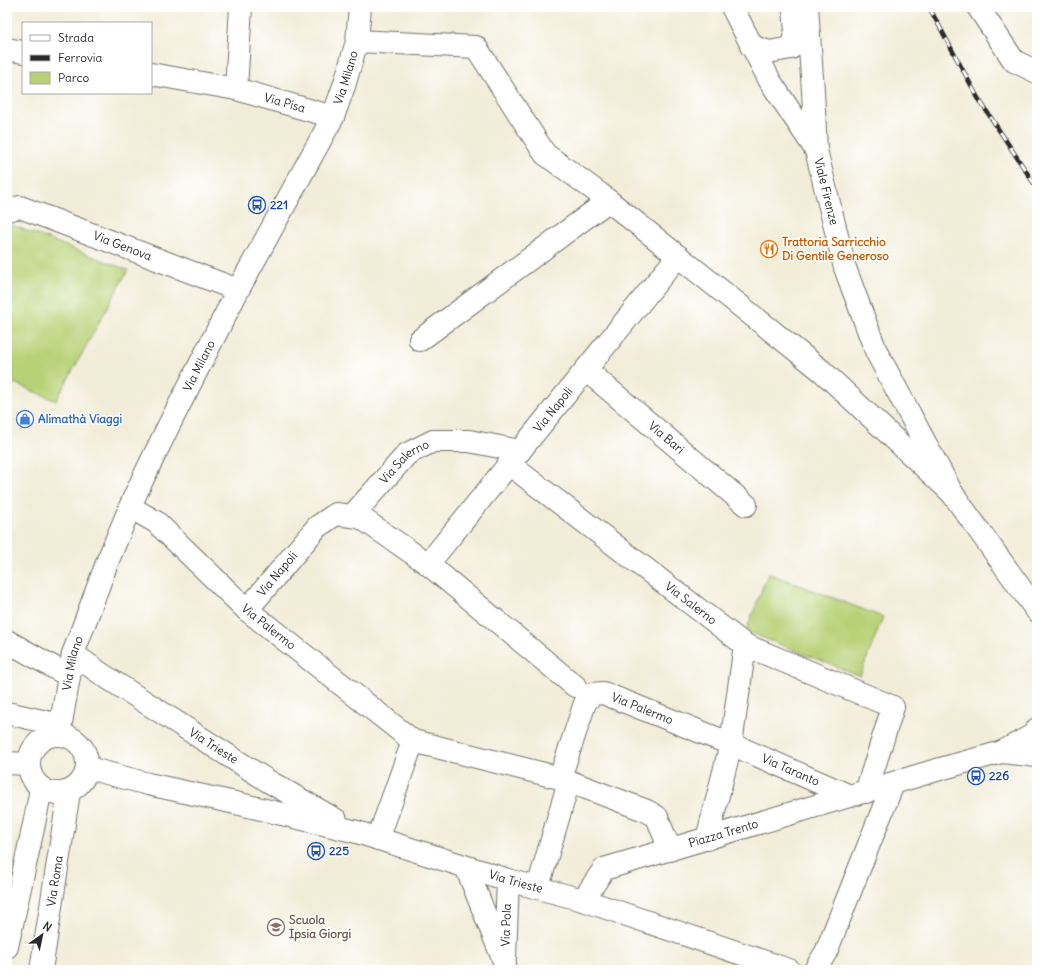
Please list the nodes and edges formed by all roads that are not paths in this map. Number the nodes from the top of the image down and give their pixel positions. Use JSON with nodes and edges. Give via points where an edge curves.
{"nodes":[{"id":1,"x":241,"y":7,"type":"edge"},
{"id":2,"x":360,"y":7,"type":"edge"},
{"id":3,"x":732,"y":7,"type":"edge"},
{"id":4,"x":794,"y":7,"type":"edge"},
{"id":5,"x":807,"y":7,"type":"edge"},
{"id":6,"x":978,"y":7,"type":"edge"},
{"id":7,"x":357,"y":40,"type":"junction"},
{"id":8,"x":752,"y":46,"type":"junction"},
{"id":9,"x":7,"y":49,"type":"edge"},
{"id":10,"x":22,"y":52,"type":"edge"},
{"id":11,"x":1037,"y":72,"type":"edge"},
{"id":12,"x":152,"y":74,"type":"edge"},
{"id":13,"x":236,"y":89,"type":"junction"},
{"id":14,"x":333,"y":117,"type":"junction"},
{"id":15,"x":816,"y":150,"type":"junction"},
{"id":16,"x":608,"y":201,"type":"junction"},
{"id":17,"x":7,"y":210,"type":"edge"},
{"id":18,"x":678,"y":256,"type":"junction"},
{"id":19,"x":238,"y":290,"type":"junction"},
{"id":20,"x":420,"y":340,"type":"dead end"},
{"id":21,"x":586,"y":370,"type":"junction"},
{"id":22,"x":515,"y":457,"type":"junction"},
{"id":23,"x":952,"y":494,"type":"junction"},
{"id":24,"x":746,"y":505,"type":"dead end"},
{"id":25,"x":130,"y":507,"type":"junction"},
{"id":26,"x":352,"y":516,"type":"junction"},
{"id":27,"x":428,"y":564,"type":"junction"},
{"id":28,"x":247,"y":610,"type":"junction"},
{"id":29,"x":1037,"y":611,"type":"edge"},
{"id":30,"x":7,"y":641,"type":"edge"},
{"id":31,"x":745,"y":645,"type":"junction"},
{"id":32,"x":73,"y":654,"type":"junction"},
{"id":33,"x":68,"y":676,"type":"junction"},
{"id":34,"x":575,"y":686,"type":"dead end"},
{"id":35,"x":7,"y":713,"type":"edge"},
{"id":36,"x":1037,"y":729,"type":"edge"},
{"id":37,"x":59,"y":730,"type":"junction"},
{"id":38,"x":413,"y":741,"type":"junction"},
{"id":39,"x":731,"y":744,"type":"junction"},
{"id":40,"x":1002,"y":752,"type":"junction"},
{"id":41,"x":1037,"y":756,"type":"edge"},
{"id":42,"x":17,"y":764,"type":"edge"},
{"id":43,"x":88,"y":768,"type":"junction"},
{"id":44,"x":564,"y":779,"type":"junction"},
{"id":45,"x":893,"y":784,"type":"junction"},
{"id":46,"x":41,"y":789,"type":"junction"},
{"id":47,"x":69,"y":792,"type":"junction"},
{"id":48,"x":858,"y":794,"type":"junction"},
{"id":49,"x":357,"y":832,"type":"junction"},
{"id":50,"x":378,"y":839,"type":"junction"},
{"id":51,"x":707,"y":839,"type":"junction"},
{"id":52,"x":670,"y":850,"type":"junction"},
{"id":53,"x":466,"y":867,"type":"junction"},
{"id":54,"x":508,"y":880,"type":"junction"},
{"id":55,"x":538,"y":887,"type":"junction"},
{"id":56,"x":583,"y":900,"type":"junction"},
{"id":57,"x":7,"y":947,"type":"edge"},
{"id":58,"x":505,"y":967,"type":"edge"},
{"id":59,"x":41,"y":970,"type":"edge"},
{"id":60,"x":789,"y":970,"type":"edge"},
{"id":61,"x":815,"y":970,"type":"edge"}],
"edges":[{"from":1,"to":13,"type":"street"},
{"from":2,"to":7,"type":"street","name":"Via Milano"},
{"from":3,"to":8,"type":"street","name":"Viale Firenze"},
{"from":4,"to":8,"type":"street","via":[[796,31],[791,48],[769,52]]},
{"from":5,"to":15,"type":"street"},
{"from":6,"to":11,"type":"street","via":[[1014,61]]},
{"from":7,"to":14,"type":"street","name":"Via Milano"},
{"from":7,"to":16,"type":"street","via":[[476,47],[545,154]]},
{"from":8,"to":15,"type":"street","name":"Viale Firenze","via":[[770,81]]},
{"from":9,"to":10,"type":"street"},
{"from":12,"to":13,"type":"street","name":"Via Pisa"},
{"from":13,"to":14,"type":"street","name":"Via Pisa"},
{"from":14,"to":19,"type":"street","name":"Via Milano"},
{"from":15,"to":23,"type":"street","name":"Viale Firenze","via":[[845,268],[876,351]]},
{"from":16,"to":18,"type":"street"},
{"from":16,"to":20,"type":"street"},
{"from":17,"to":19,"type":"street","name":"Via Genova","via":[[20,207]]},
{"from":18,"to":21,"type":"street","name":"Via Napoli"},
{"from":18,"to":23,"type":"street","via":[[822,371]]},
{"from":19,"to":25,"type":"street","name":"Via Milano"},
{"from":21,"to":22,"type":"street","name":"Via Napoli"},
{"from":21,"to":24,"type":"street","name":"Via Bari"},
{"from":22,"to":26,"type":"street","name":"Via Salerno","via":[[469,441],[433,441],[407,454]]},
{"from":22,"to":27,"type":"street","name":"Via Napoli"},
{"from":22,"to":31,"type":"street","name":"Via Salerno"},
{"from":23,"to":29,"type":"street"},
{"from":25,"to":28,"type":"street","name":"Via Palermo","via":[[156,522]]},
{"from":25,"to":32,"type":"street","name":"Via Milano"},
{"from":26,"to":27,"type":"street","name":"Via Napoli","via":[[360,517]]},
{"from":26,"to":28,"type":"street","name":"Via Napoli","via":[[336,514],[317,526]]},
{"from":27,"to":34,"type":"street","name":"Via Napoli"},
{"from":28,"to":38,"type":"street","name":"Via Palermo"},
{"from":30,"to":33,"type":"street"},
{"from":31,"to":39,"type":"street"},
{"from":31,"to":48,"type":"street","name":"Via Salerno","via":[[893,707]]},
{"from":32,"to":33,"type":"street","name":"Via Milano"},
{"from":32,"to":49,"type":"street","name":"Via Trieste","via":[[268,781]]},
{"from":33,"to":37,"type":"street","name":"Via Milano"},
{"from":35,"to":37,"type":"street"},
{"from":36,"to":40,"type":"street","via":[[1033,735]]},
{"from":37,"to":42,"type":"street","via":[[36,743]]},
{"from":37,"to":43,"type":"street","via":[[74,739],[85,751]]},
{"from":38,"to":44,"type":"street","name":"Via Palermo"},
{"from":38,"to":50,"type":"street"},
{"from":39,"to":44,"type":"street","name":"Via Palermo","via":[[603,693],[592,694],[584,703]]},
{"from":39,"to":48,"type":"street","name":"Via Taranto"},
{"from":39,"to":51,"type":"street"},
{"from":40,"to":41,"type":"street"},
{"from":40,"to":45,"type":"street"},
{"from":42,"to":46,"type":"street"},
{"from":43,"to":47,"type":"street","via":[[81,783]]},
{"from":43,"to":49,"type":"street","name":"Via Trieste"},
{"from":44,"to":52,"type":"street","name":"Via Palermo","via":[[657,817]]},
{"from":44,"to":55,"type":"street","name":"Via Palermo"},
{"from":45,"to":48,"type":"street","name":"Piazza Trento"},
{"from":45,"to":61,"type":"street","via":[[826,952]]},
{"from":46,"to":47,"type":"street","via":[[55,794]]},
{"from":46,"to":57,"type":"street"},
{"from":47,"to":59,"type":"street","name":"Via Roma"},
{"from":48,"to":51,"type":"street","name":"Piazza Trento"},
{"from":49,"to":50,"type":"street","name":"Via Trieste"},
{"from":50,"to":53,"type":"street","name":"Via Trieste"},
{"from":51,"to":52,"type":"street","name":"Piazza Trento"},
{"from":52,"to":56,"type":"street","name":"Piazza Trento","via":[[604,869]]},
{"from":53,"to":54,"type":"street","name":"Via Trieste"},
{"from":53,"to":58,"type":"street"},
{"from":54,"to":55,"type":"street","name":"Via Trieste"},
{"from":54,"to":58,"type":"street","name":"Via Pola"},
{"from":55,"to":56,"type":"street","name":"Via Trieste"},
{"from":56,"to":60,"type":"street"}]}
